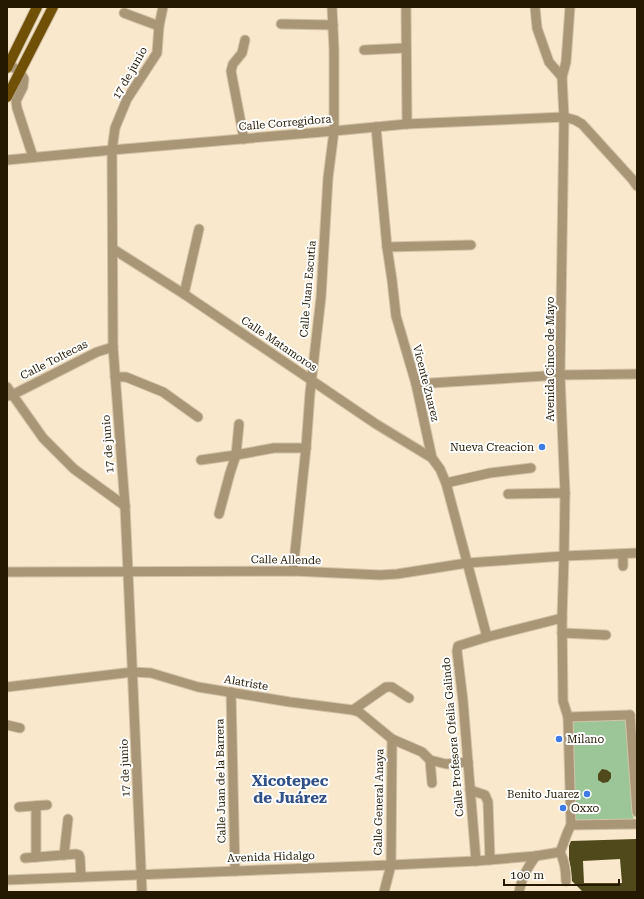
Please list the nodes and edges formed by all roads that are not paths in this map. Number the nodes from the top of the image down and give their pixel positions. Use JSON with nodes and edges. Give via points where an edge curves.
{"nodes":[{"id":1,"x":36,"y":7,"type":"edge"},
{"id":2,"x":53,"y":7,"type":"edge"},
{"id":3,"x":163,"y":7,"type":"edge"},
{"id":4,"x":332,"y":7,"type":"edge"},
{"id":5,"x":406,"y":7,"type":"edge"},
{"id":6,"x":535,"y":7,"type":"edge"},
{"id":7,"x":570,"y":7,"type":"edge"},
{"id":8,"x":124,"y":13,"type":"dead end"},
{"id":9,"x":282,"y":24,"type":"dead end"},
{"id":10,"x":333,"y":24,"type":"junction"},
{"id":11,"x":159,"y":26,"type":"junction"},
{"id":12,"x":245,"y":40,"type":"dead end"},
{"id":13,"x":406,"y":48,"type":"junction"},
{"id":14,"x":364,"y":50,"type":"dead end"},
{"id":15,"x":8,"y":65,"type":"edge"},
{"id":16,"x":20,"y":72,"type":"junction"},
{"id":17,"x":562,"y":77,"type":"junction"},
{"id":18,"x":7,"y":97,"type":"edge"},
{"id":19,"x":564,"y":117,"type":"junction"},
{"id":20,"x":407,"y":124,"type":"junction"},
{"id":21,"x":376,"y":126,"type":"junction"},
{"id":22,"x":334,"y":132,"type":"junction"},
{"id":23,"x":244,"y":139,"type":"junction"},
{"id":24,"x":112,"y":150,"type":"junction"},
{"id":25,"x":33,"y":157,"type":"junction"},
{"id":26,"x":7,"y":160,"type":"edge"},
{"id":27,"x":637,"y":186,"type":"edge"},
{"id":28,"x":199,"y":229,"type":"dead end"},
{"id":29,"x":471,"y":245,"type":"dead end"},
{"id":30,"x":387,"y":247,"type":"junction"},
{"id":31,"x":113,"y":249,"type":"junction"},
{"id":32,"x":184,"y":294,"type":"junction"},
{"id":33,"x":113,"y":347,"type":"junction"},
{"id":34,"x":637,"y":374,"type":"edge"},
{"id":35,"x":560,"y":375,"type":"junction"},
{"id":36,"x":115,"y":377,"type":"junction"},
{"id":37,"x":311,"y":381,"type":"junction"},
{"id":38,"x":416,"y":384,"type":"junction"},
{"id":39,"x":9,"y":393,"type":"edge"},
{"id":40,"x":198,"y":416,"type":"dead end"},
{"id":41,"x":239,"y":424,"type":"dead end"},
{"id":42,"x":306,"y":448,"type":"junction"},
{"id":43,"x":236,"y":455,"type":"junction"},
{"id":44,"x":432,"y":458,"type":"junction"},
{"id":45,"x":201,"y":460,"type":"dead end"},
{"id":46,"x":531,"y":468,"type":"dead end"},
{"id":47,"x":446,"y":483,"type":"junction"},
{"id":48,"x":565,"y":493,"type":"junction"},
{"id":49,"x":508,"y":494,"type":"dead end"},
{"id":50,"x":125,"y":506,"type":"junction"},
{"id":51,"x":219,"y":514,"type":"dead end"},
{"id":52,"x":637,"y":553,"type":"edge"},
{"id":53,"x":623,"y":554,"type":"junction"},
{"id":54,"x":564,"y":556,"type":"junction"},
{"id":55,"x":467,"y":563,"type":"junction"},
{"id":56,"x":623,"y":566,"type":"dead end"},
{"id":57,"x":7,"y":572,"type":"edge"},
{"id":58,"x":128,"y":572,"type":"junction"},
{"id":59,"x":293,"y":572,"type":"junction"},
{"id":60,"x":562,"y":618,"type":"junction"},
{"id":61,"x":562,"y":633,"type":"junction"},
{"id":62,"x":606,"y":635,"type":"dead end"},
{"id":63,"x":487,"y":637,"type":"junction"},
{"id":64,"x":133,"y":672,"type":"junction"},
{"id":65,"x":7,"y":687,"type":"edge"},
{"id":66,"x":231,"y":692,"type":"junction"},
{"id":67,"x":409,"y":698,"type":"dead end"},
{"id":68,"x":353,"y":710,"type":"junction"},
{"id":69,"x":634,"y":713,"type":"edge"},
{"id":70,"x":568,"y":717,"type":"junction"},
{"id":71,"x":7,"y":725,"type":"edge"},
{"id":72,"x":20,"y":728,"type":"dead end"},
{"id":73,"x":392,"y":739,"type":"junction"},
{"id":74,"x":430,"y":760,"type":"junction"},
{"id":75,"x":468,"y":762,"type":"junction"},
{"id":76,"x":432,"y":783,"type":"dead end"},
{"id":77,"x":636,"y":785,"type":"edge"},
{"id":78,"x":470,"y":790,"type":"junction"},
{"id":79,"x":47,"y":805,"type":"dead end"},
{"id":80,"x":36,"y":806,"type":"junction"},
{"id":81,"x":19,"y":807,"type":"dead end"},
{"id":82,"x":637,"y":812,"type":"edge"},
{"id":83,"x":68,"y":820,"type":"dead end"},
{"id":84,"x":570,"y":824,"type":"junction"},
{"id":85,"x":637,"y":824,"type":"edge"},
{"id":86,"x":560,"y":852,"type":"junction"},
{"id":87,"x":64,"y":855,"type":"junction"},
{"id":88,"x":536,"y":856,"type":"junction"},
{"id":89,"x":36,"y":857,"type":"junction"},
{"id":90,"x":25,"y":858,"type":"dead end"},
{"id":91,"x":490,"y":860,"type":"junction"},
{"id":92,"x":476,"y":861,"type":"junction"},
{"id":93,"x":391,"y":865,"type":"junction"},
{"id":94,"x":235,"y":871,"type":"junction"},
{"id":95,"x":141,"y":876,"type":"junction"},
{"id":96,"x":80,"y":877,"type":"junction"},
{"id":97,"x":7,"y":880,"type":"edge"},
{"id":98,"x":566,"y":881,"type":"dead end"},
{"id":99,"x":142,"y":892,"type":"edge"},
{"id":100,"x":384,"y":892,"type":"edge"},
{"id":101,"x":519,"y":892,"type":"edge"}],
"edges":[{"from":1,"to":15,"type":"main road"},
{"from":2,"to":16,"type":"main road"},
{"from":3,"to":11,"type":"street","name":"17 de junio"},
{"from":4,"to":10,"type":"street","name":"Calle Juan Escutia"},
{"from":5,"to":13,"type":"street"},
{"from":6,"to":17,"type":"street","via":[[537,28],[550,62]]},
{"from":7,"to":17,"type":"street","name":"Avenida Cinco de Mayo","via":[[566,62]]},
{"from":8,"to":11,"type":"street"},
{"from":9,"to":10,"type":"street"},
{"from":10,"to":22,"type":"street","name":"Calle Juan Escutia"},
{"from":11,"to":24,"type":"street","name":"17 de junio","via":[[157,53],[128,99],[115,128]]},
{"from":12,"to":23,"type":"street","via":[[242,53],[231,71]]},
{"from":13,"to":14,"type":"street"},
{"from":13,"to":20,"type":"street"},
{"from":15,"to":16,"type":"street"},
{"from":16,"to":18,"type":"main road"},
{"from":16,"to":25,"type":"street","via":[[24,79],[16,101],[17,108]]},
{"from":17,"to":19,"type":"street","name":"Avenida Cinco de Mayo"},
{"from":19,"to":20,"type":"street","name":"Calle Corregidora"},
{"from":19,"to":27,"type":"street","via":[[582,124]]},
{"from":19,"to":35,"type":"street","name":"Avenida Cinco de Mayo"},
{"from":20,"to":21,"type":"street","name":"Calle Corregidora"},
{"from":21,"to":22,"type":"street","name":"Calle Corregidora"},
{"from":21,"to":30,"type":"street","name":"Vicente Zuarez"},
{"from":22,"to":23,"type":"street","name":"Calle Corregidora"},
{"from":22,"to":37,"type":"street","name":"Calle Juan Escutia","via":[[328,178],[321,297]]},
{"from":23,"to":24,"type":"street","name":"Calle Corregidora"},
{"from":24,"to":25,"type":"street","name":"Calle Corregidora"},
{"from":24,"to":31,"type":"street","name":"17 de junio"},
{"from":25,"to":26,"type":"street","name":"Calle Corregidora"},
{"from":28,"to":32,"type":"street"},
{"from":29,"to":30,"type":"street"},
{"from":30,"to":38,"type":"street","name":"Vicente Zuarez","via":[[396,316]]},
{"from":31,"to":32,"type":"street","name":"Calle Matamoros"},
{"from":31,"to":33,"type":"street","name":"17 de junio"},
{"from":32,"to":37,"type":"street","name":"Calle Matamoros"},
{"from":33,"to":36,"type":"street","name":"17 de junio"},
{"from":33,"to":39,"type":"street","name":"Calle Toltecas"},
{"from":34,"to":35,"type":"street"},
{"from":35,"to":38,"type":"street"},
{"from":35,"to":48,"type":"street","name":"Avenida Cinco de Mayo"},
{"from":36,"to":40,"type":"street","via":[[126,377],[163,392]]},
{"from":36,"to":50,"type":"street","name":"17 de junio"},
{"from":37,"to":42,"type":"street","name":"Calle Juan Escutia"},
{"from":37,"to":44,"type":"street","name":"Calle Matamoros"},
{"from":38,"to":44,"type":"street","name":"Vicente Zuarez"},
{"from":39,"to":50,"type":"street","via":[[43,438],[74,469]]},
{"from":41,"to":43,"type":"street"},
{"from":42,"to":43,"type":"street","via":[[274,448]]},
{"from":42,"to":59,"type":"street","name":"Calle Juan Escutia"},
{"from":43,"to":45,"type":"street"},
{"from":43,"to":51,"type":"street"},
{"from":44,"to":47,"type":"street","name":"Vicente Zuarez"},
{"from":46,"to":47,"type":"street","via":[[490,473]]},
{"from":47,"to":55,"type":"street","name":"Vicente Zuarez"},
{"from":48,"to":49,"type":"street"},
{"from":48,"to":54,"type":"street","name":"Avenida Cinco de Mayo"},
{"from":50,"to":58,"type":"street","name":"17 de junio"},
{"from":52,"to":53,"type":"street","name":"Calle Allende"},
{"from":53,"to":54,"type":"street","name":"Calle Allende"},
{"from":53,"to":56,"type":"street"},
{"from":54,"to":55,"type":"street","name":"Calle Allende"},
{"from":54,"to":60,"type":"street","name":"Avenida Cinco de Mayo"},
{"from":55,"to":59,"type":"street","name":"Calle Allende","via":[[380,575]]},
{"from":55,"to":63,"type":"street","name":"Vicente Zuarez"},
{"from":57,"to":58,"type":"street","name":"Calle Allende"},
{"from":58,"to":59,"type":"street","name":"Calle Allende"},
{"from":58,"to":64,"type":"street","name":"17 de junio"},
{"from":60,"to":61,"type":"street","name":"Avenida Cinco de Mayo"},
{"from":60,"to":63,"type":"street","name":"Calle Profesora Ofelia Galindo"},
{"from":61,"to":62,"type":"street"},
{"from":61,"to":70,"type":"street","name":"Avenida Cinco de Mayo","via":[[563,701]]},
{"from":63,"to":75,"type":"street","name":"Calle Profesora Ofelia Galindo","via":[[458,646],[457,651]]},
{"from":64,"to":65,"type":"street","name":"Alatriste"},
{"from":64,"to":66,"type":"street","name":"Alatriste","via":[[151,673],[198,687]]},
{"from":64,"to":95,"type":"street","name":"17 de junio"},
{"from":66,"to":68,"type":"street","name":"Alatriste"},
{"from":66,"to":94,"type":"street","name":"Calle Juan de la Barrera"},
{"from":67,"to":68,"type":"street","via":[[392,687],[386,687]]},
{"from":68,"to":73,"type":"street","name":"Alatriste"},
{"from":69,"to":70,"type":"street"},
{"from":69,"to":77,"type":"street"},
{"from":70,"to":84,"type":"street","name":"Avenida Cinco de Mayo"},
{"from":71,"to":72,"type":"street"},
{"from":73,"to":74,"type":"street","name":"Alatriste","via":[[422,752]]},
{"from":73,"to":93,"type":"street","name":"Calle General Anaya"},
{"from":74,"to":75,"type":"street","name":"Alatriste","via":[[446,764]]},
{"from":74,"to":76,"type":"street"},
{"from":75,"to":78,"type":"street","name":"Calle Profesora Ofelia Galindo"},
{"from":77,"to":82,"type":"street"},
{"from":78,"to":91,"type":"street","via":[[485,795],[488,802]]},
{"from":78,"to":92,"type":"street","name":"Calle Profesora Ofelia Galindo"},
{"from":79,"to":80,"type":"street"},
{"from":80,"to":81,"type":"street"},
{"from":80,"to":89,"type":"street"},
{"from":83,"to":87,"type":"street"},
{"from":84,"to":85,"type":"street"},
{"from":84,"to":86,"type":"street","name":"Avenida Cinco de Mayo"},
{"from":86,"to":88,"type":"street","name":"Avenida Hidalgo"},
{"from":86,"to":98,"type":"street","via":[[566,868]]},
{"from":87,"to":89,"type":"street"},
{"from":87,"to":96,"type":"street","via":[[79,855]]},
{"from":88,"to":91,"type":"street","name":"Avenida Hidalgo"},
{"from":88,"to":101,"type":"street","via":[[527,869]]},
{"from":89,"to":90,"type":"street"},
{"from":91,"to":92,"type":"street","name":"Avenida Hidalgo"},
{"from":92,"to":93,"type":"street","name":"Avenida Hidalgo"},
{"from":93,"to":94,"type":"street","name":"Avenida Hidalgo"},
{"from":93,"to":100,"type":"street","name":"Calle General Anaya"},
{"from":94,"to":95,"type":"street","name":"Avenida Hidalgo"},
{"from":95,"to":96,"type":"street","name":"Avenida Hidalgo"},
{"from":95,"to":99,"type":"street","name":"17 de junio"},
{"from":96,"to":97,"type":"street","name":"Avenida Hidalgo"}]}
